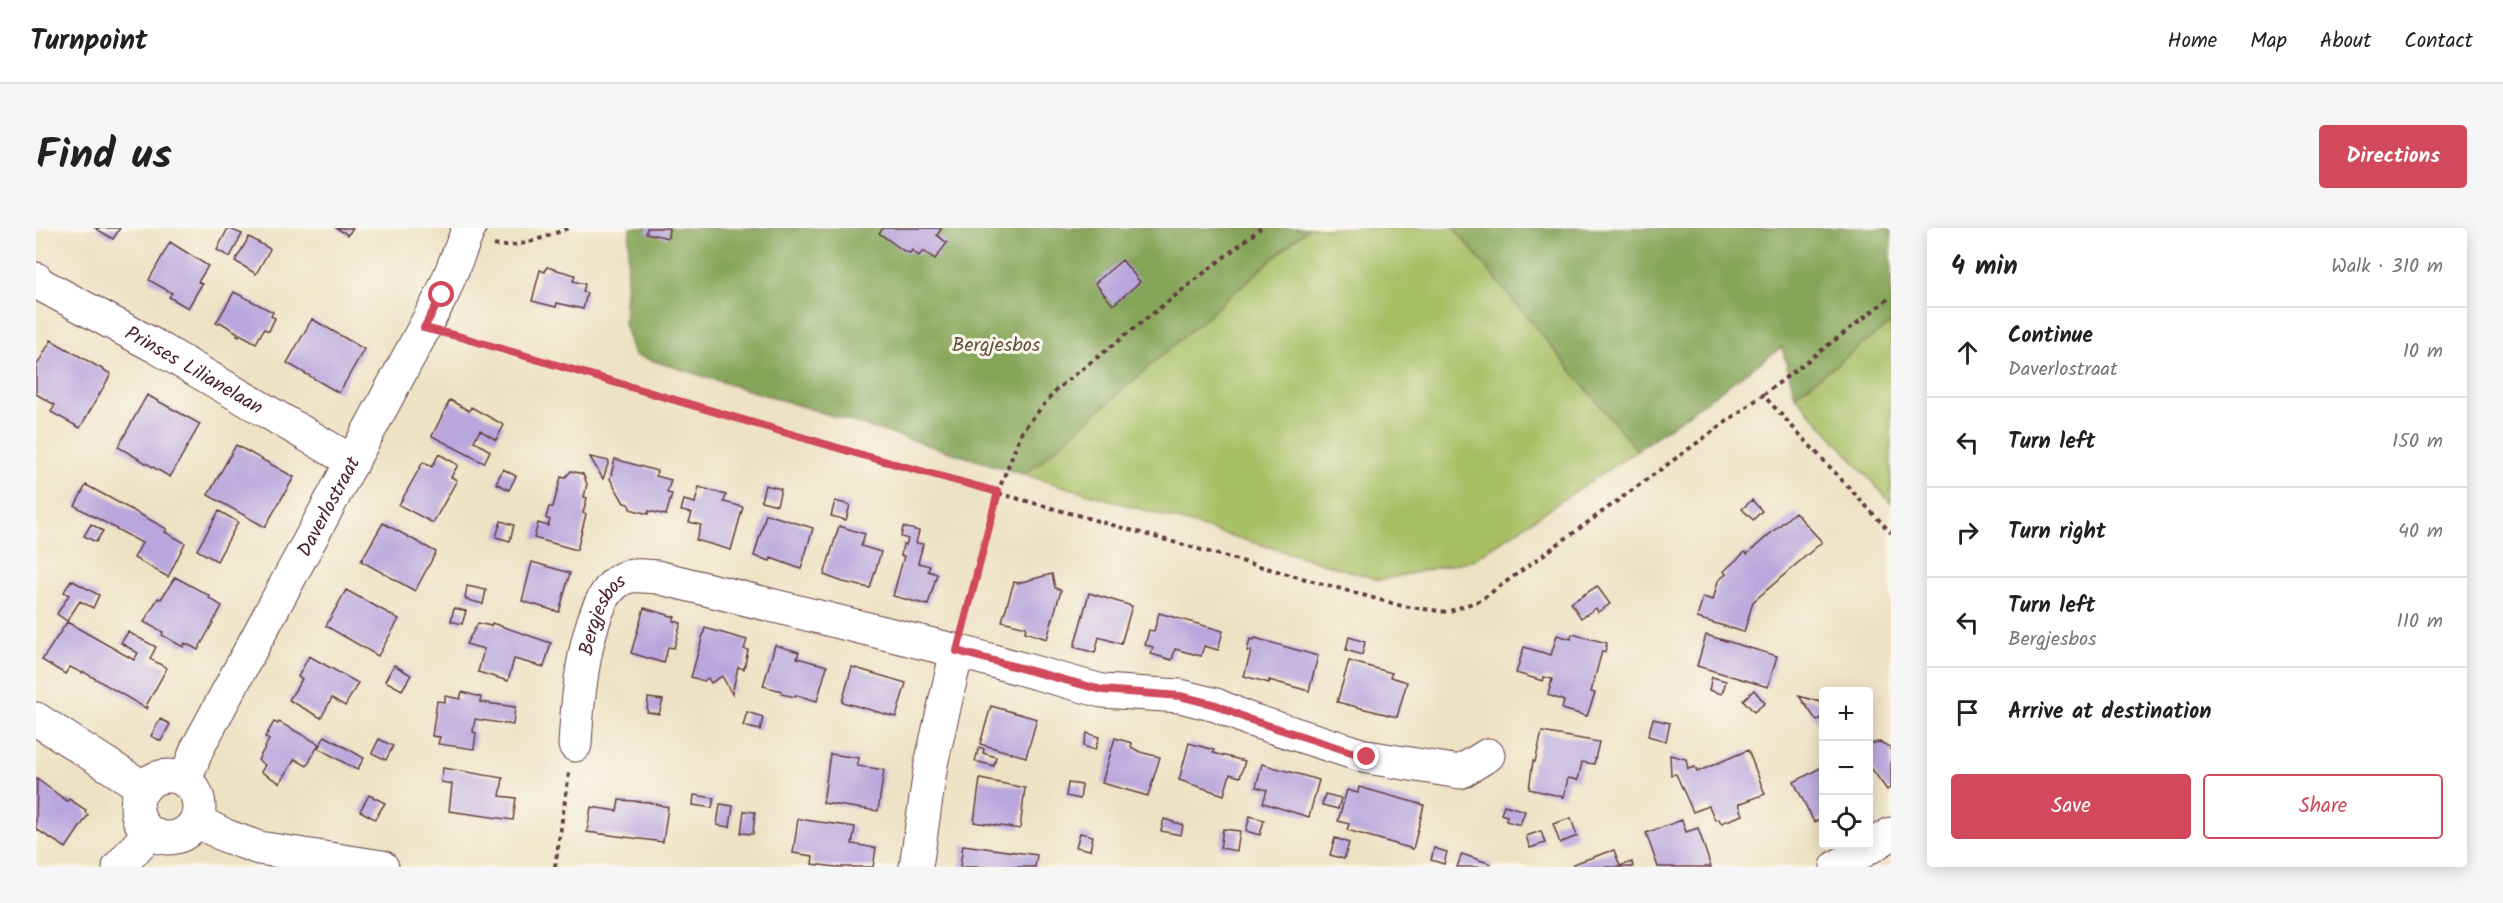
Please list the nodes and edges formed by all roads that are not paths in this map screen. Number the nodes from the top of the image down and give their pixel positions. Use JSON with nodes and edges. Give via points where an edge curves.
{"nodes":[{"id":1,"x":467,"y":233,"type":"edge"},
{"id":2,"x":36,"y":279,"type":"edge"},
{"id":3,"x":353,"y":462,"type":"junction"},
{"id":4,"x":957,"y":651,"type":"junction"},
{"id":5,"x":36,"y":719,"type":"edge"},
{"id":6,"x":575,"y":745,"type":"road end"},
{"id":7,"x":1488,"y":755,"type":"dead end"},
{"id":8,"x":185,"y":781,"type":"junction"},
{"id":9,"x":144,"y":788,"type":"junction"},
{"id":10,"x":196,"y":821,"type":"junction"},
{"id":11,"x":149,"y":832,"type":"junction"},
{"id":12,"x":1891,"y":834,"type":"edge"},
{"id":13,"x":119,"y":867,"type":"edge"},
{"id":14,"x":381,"y":867,"type":"edge"},
{"id":15,"x":916,"y":867,"type":"edge"},
{"id":16,"x":1837,"y":867,"type":"edge"}],
"edges":[{"from":1,"to":3,"type":"street","name":"Daverlostraat","via":[[442,295]]},
{"from":2,"to":3,"type":"street","name":"Prinses Lilianelaan"},
{"from":3,"to":8,"type":"street","name":"Daverlostraat","via":[[197,749]]},
{"from":4,"to":6,"type":"street","name":"Bergjesbos","via":[[635,574],[618,581],[604,595],[595,616],[577,692]]},
{"from":4,"to":7,"type":"street","name":"Bergjesbos","via":[[1102,690],[1189,698],[1367,757],[1460,772]]},
{"from":4,"to":15,"type":"street","via":[[931,764]]},
{"from":5,"to":9,"type":"street"},
{"from":8,"to":9,"type":"street","via":[[163,776]]},
{"from":8,"to":10,"type":"street","via":[[198,798]]},
{"from":9,"to":11,"type":"street","via":[[137,806],[142,825]]},
{"from":10,"to":11,"type":"street","via":[[181,836],[170,839]]},
{"from":10,"to":14,"type":"street","via":[[259,848]]},
{"from":11,"to":13,"type":"street"},
{"from":12,"to":16,"type":"street"}]}
